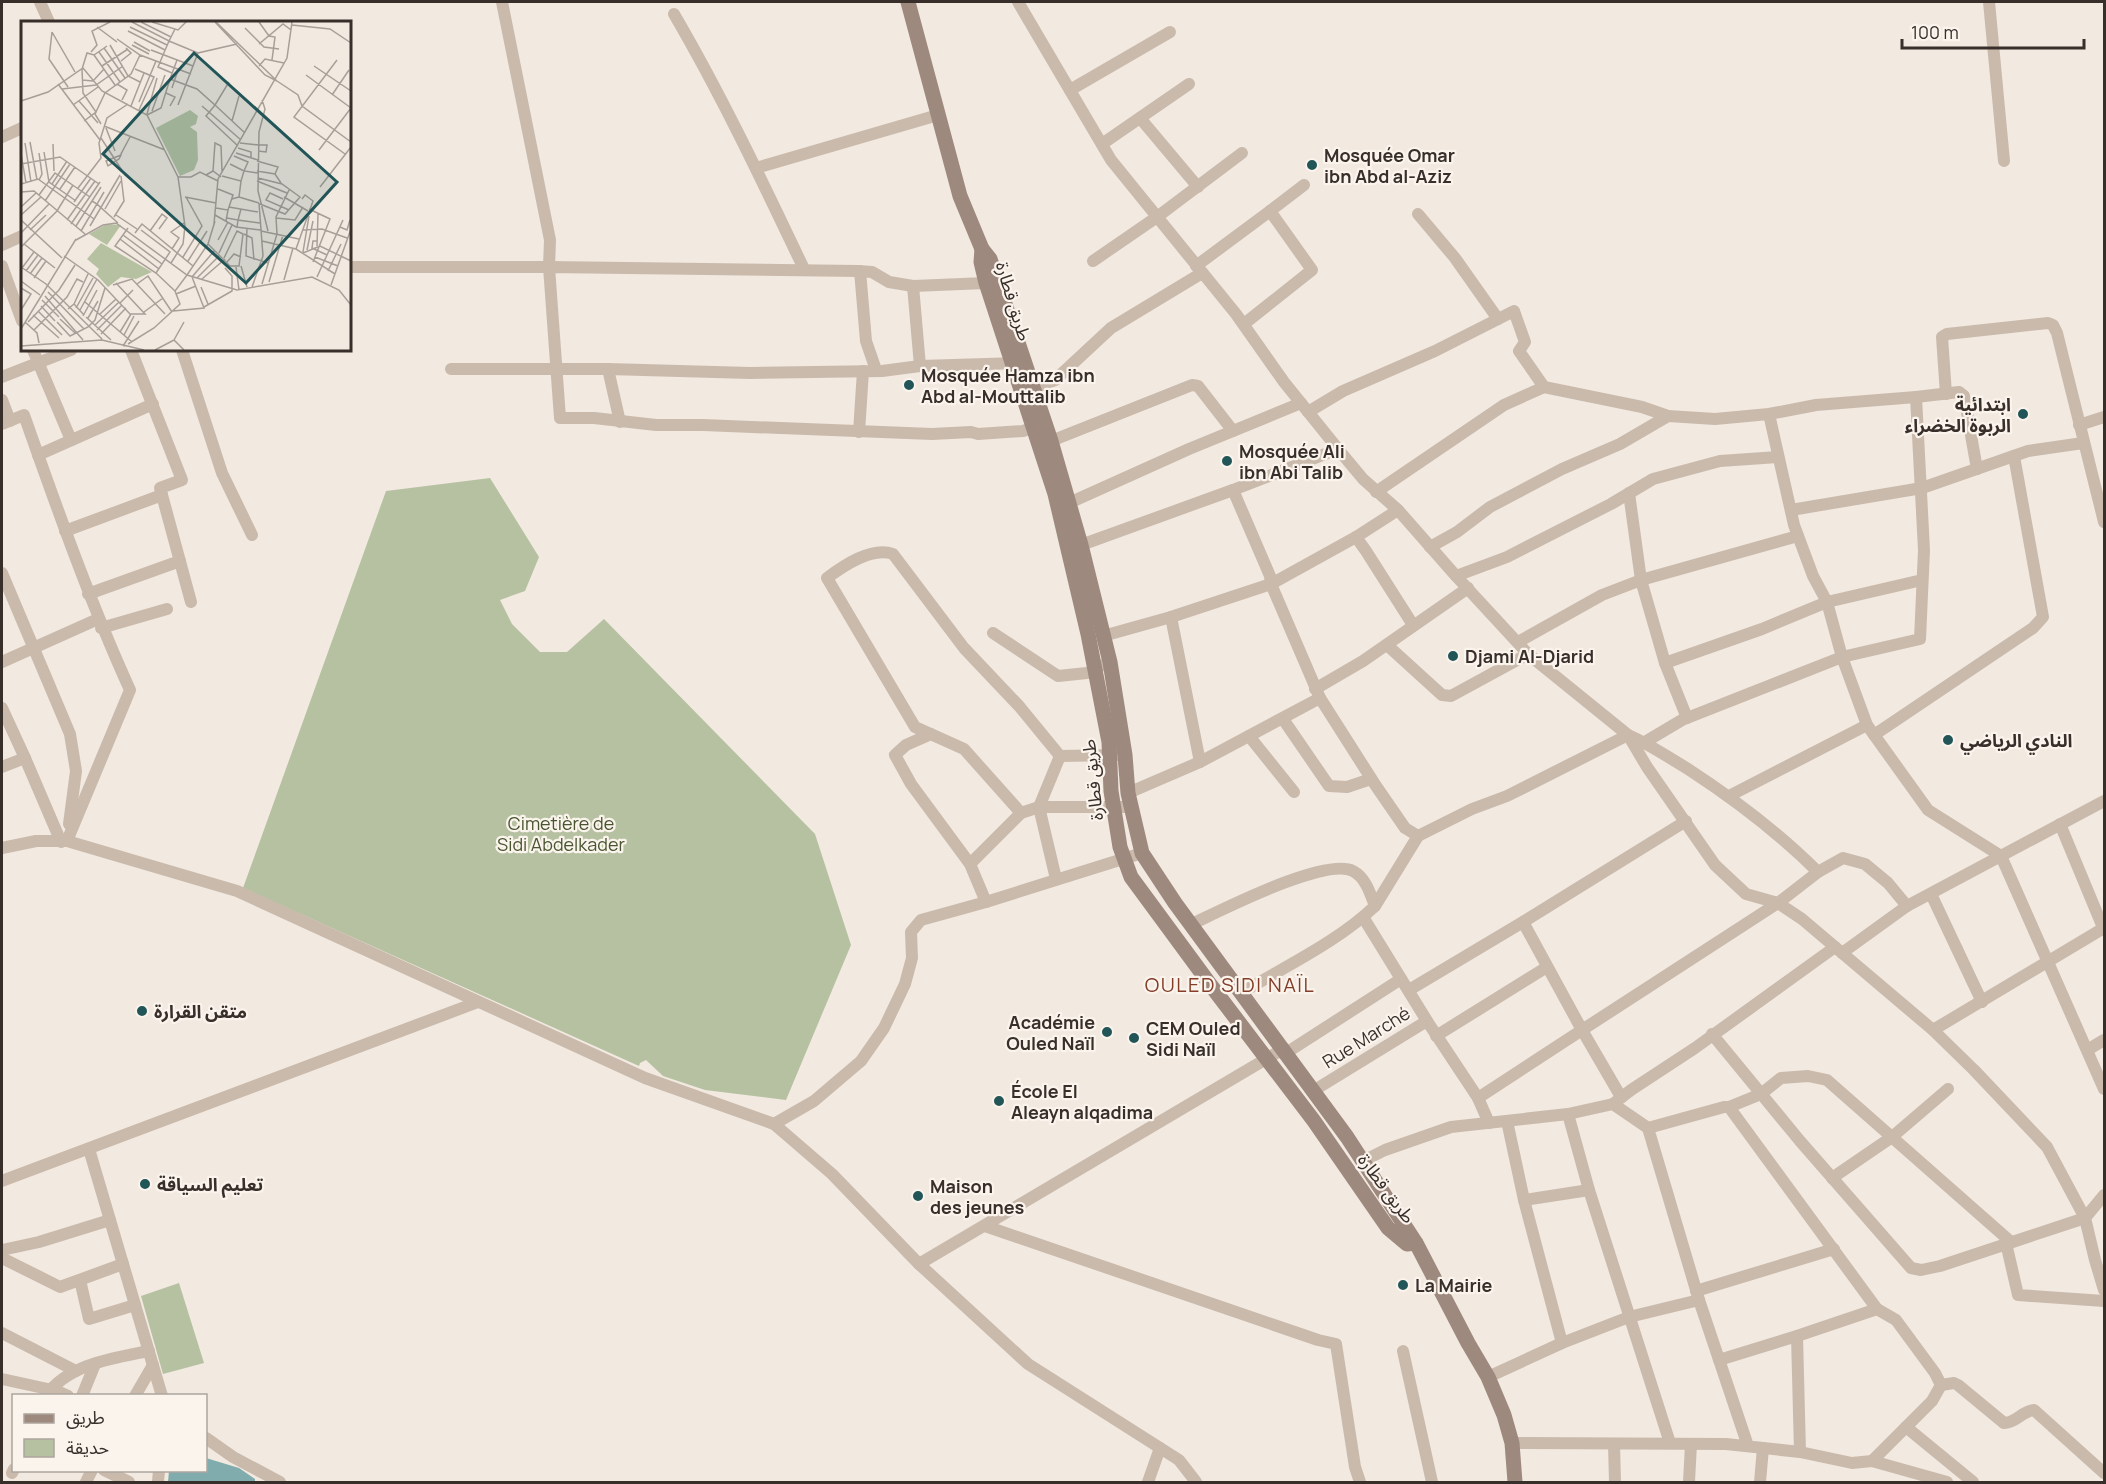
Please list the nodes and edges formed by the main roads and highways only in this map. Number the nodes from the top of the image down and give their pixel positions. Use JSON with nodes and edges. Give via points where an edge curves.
{"nodes":[{"id":1,"x":908,"y":2,"type":"edge"},
{"id":2,"x":1019,"y":363,"type":"junction"},
{"id":3,"x":1039,"y":425,"type":"junction"},
{"id":4,"x":1117,"y":755,"type":"junction"},
{"id":5,"x":1416,"y":1243,"type":"junction"},
{"id":6,"x":1515,"y":1482,"type":"edge"}],
"edges":[{"from":1,"to":2,"type":"main road","name":"طريق قطارة","via":[[960,196],[982,249],[981,262],[991,280]]},
{"from":2,"to":3,"type":"main road","name":"طريق قطارة"},
{"from":2,"to":3,"type":"main road","name":"طريق قطارة","via":[[1033,388]]},
{"from":3,"to":4,"type":"main road","name":"طريق قطارة","via":[[1109,742]]},
{"from":3,"to":4,"type":"main road","name":"طريق قطارة","via":[[1051,441],[1110,662]]},
{"from":4,"to":5,"type":"main road","name":"طريق قطارة","via":[[1142,853],[1363,1161]]},
{"from":4,"to":5,"type":"main road","name":"طريق قطارة","via":[[1114,806],[1120,847],[1131,876],[1314,1121],[1388,1228],[1407,1244]]},
{"from":5,"to":6,"type":"main road","name":"طريق قطارة","via":[[1488,1377],[1504,1415],[1512,1443]]}]}
